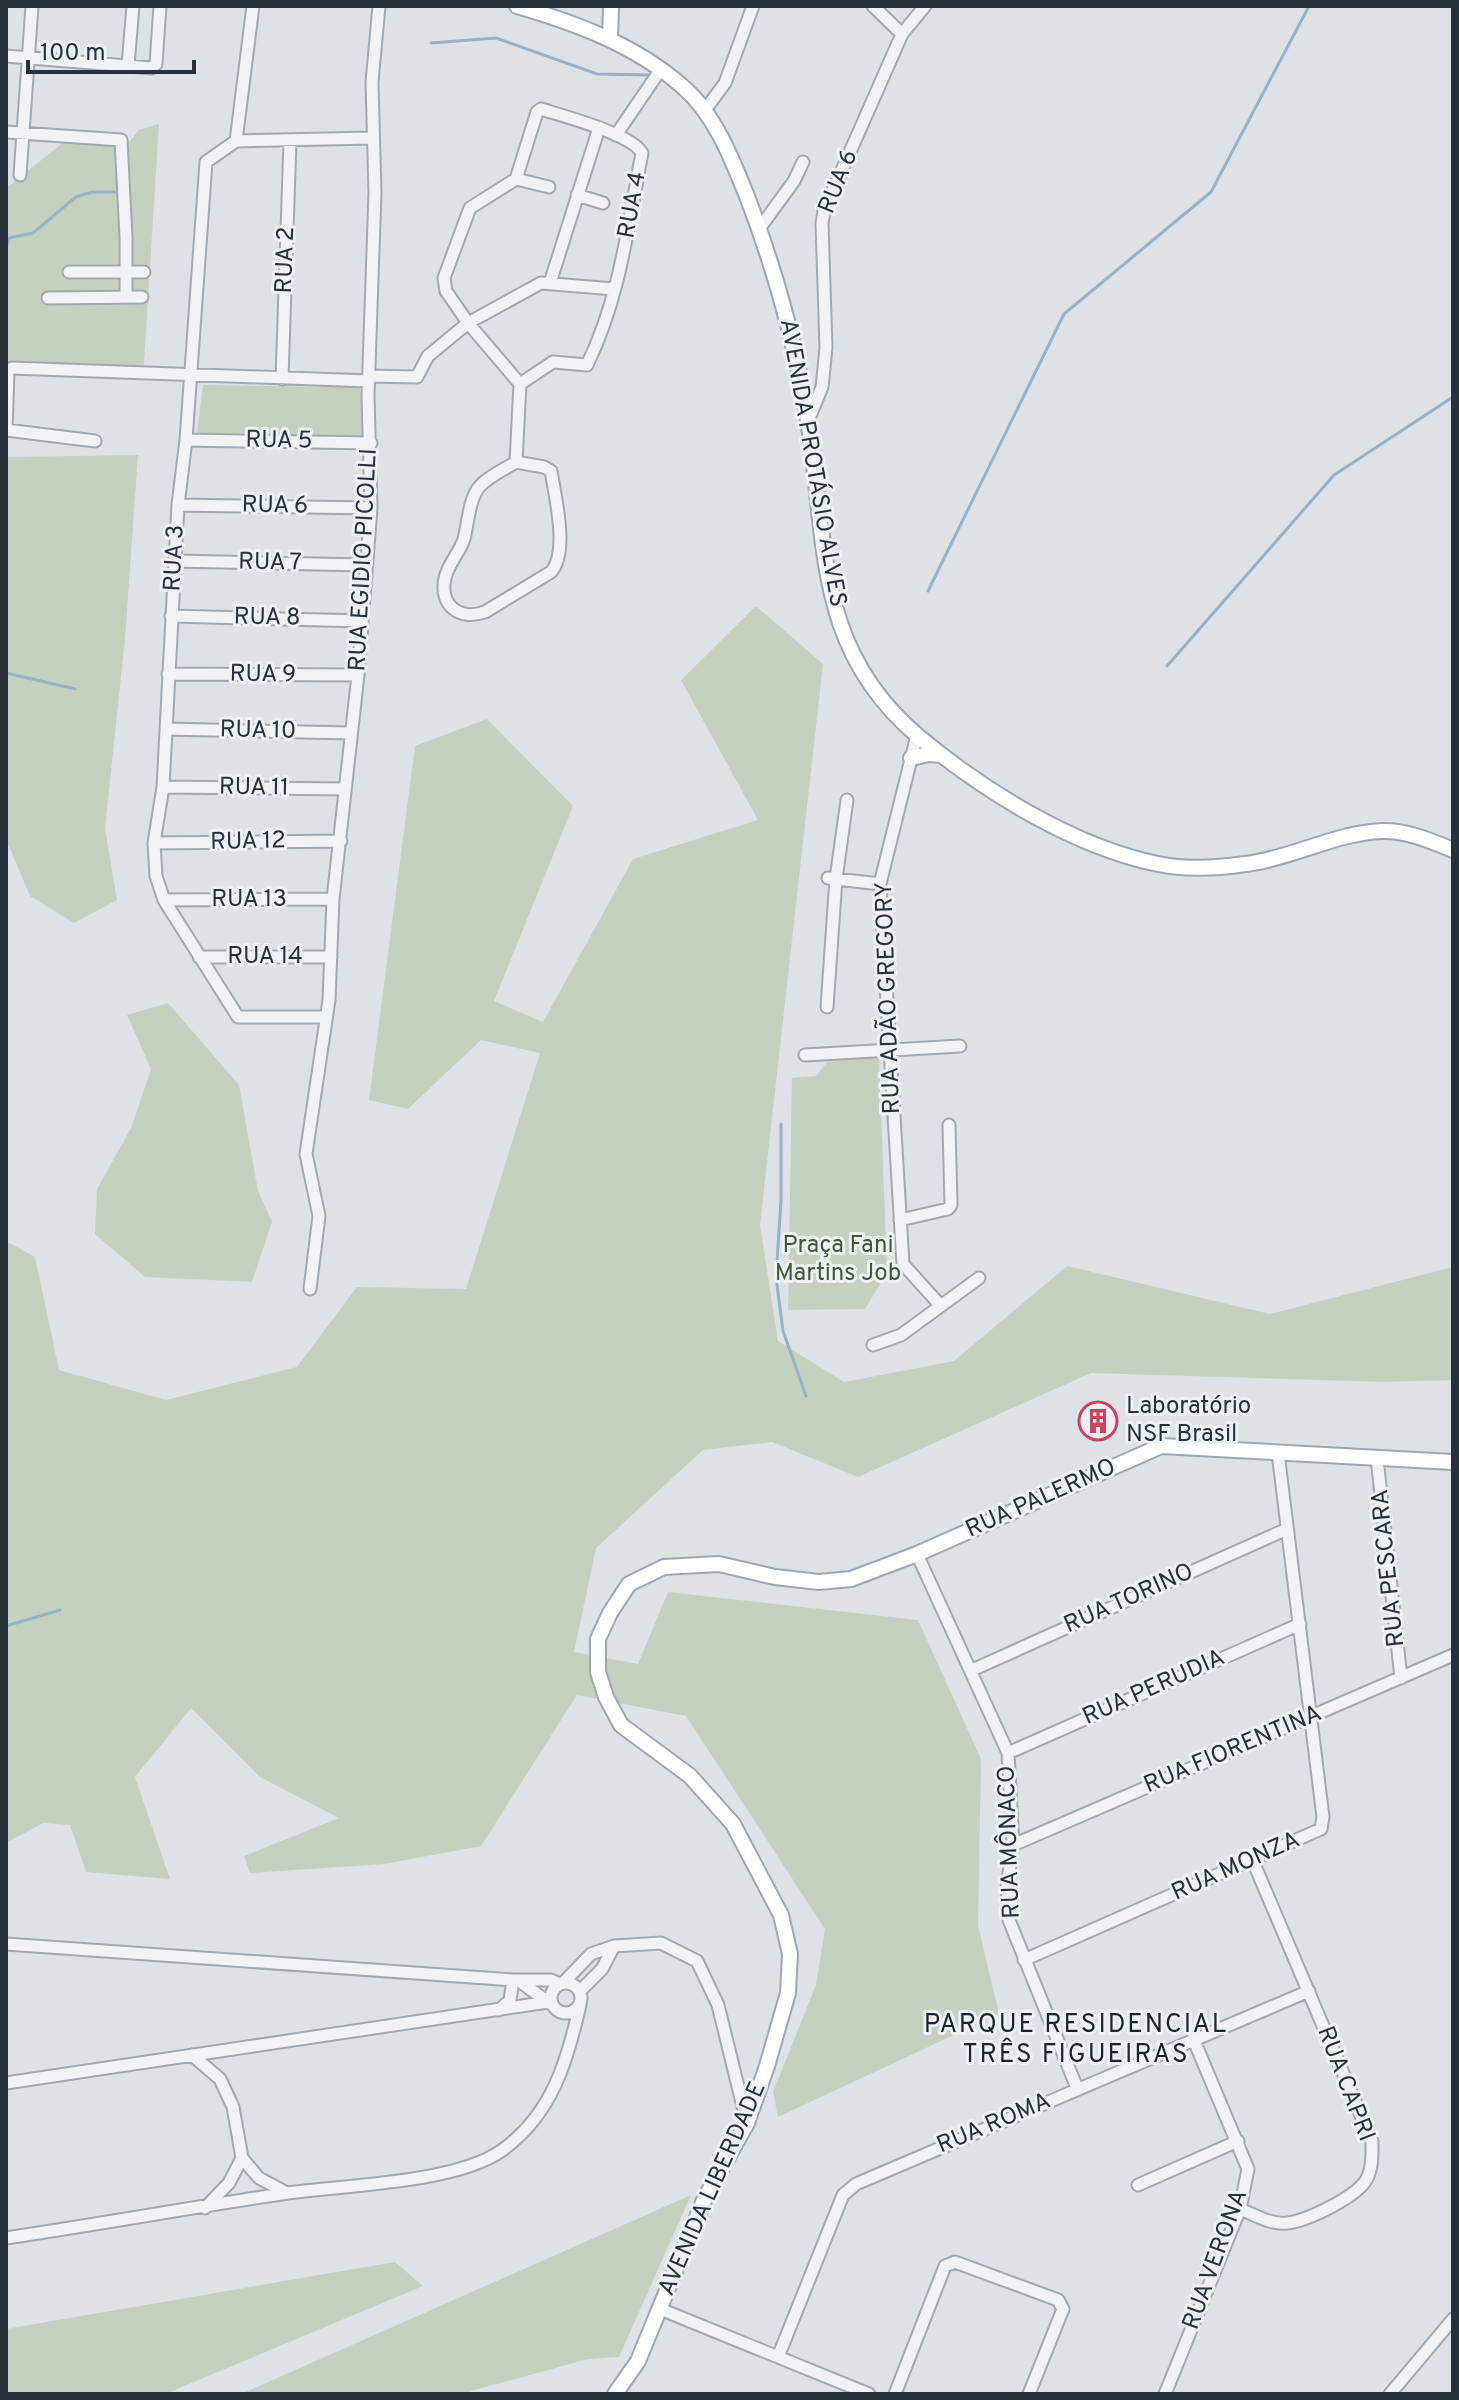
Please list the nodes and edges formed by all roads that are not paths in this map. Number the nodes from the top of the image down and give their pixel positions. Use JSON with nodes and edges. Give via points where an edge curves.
{"nodes":[{"id":1,"x":32,"y":6,"type":"edge"},
{"id":2,"x":133,"y":6,"type":"edge"},
{"id":3,"x":160,"y":6,"type":"edge"},
{"id":4,"x":253,"y":6,"type":"edge"},
{"id":5,"x":379,"y":6,"type":"edge"},
{"id":6,"x":517,"y":6,"type":"edge"},
{"id":7,"x":611,"y":6,"type":"edge"},
{"id":8,"x":753,"y":6,"type":"edge"},
{"id":9,"x":873,"y":6,"type":"edge"},
{"id":10,"x":925,"y":6,"type":"edge"},
{"id":11,"x":902,"y":34,"type":"junction"},
{"id":12,"x":610,"y":39,"type":"junction"},
{"id":13,"x":6,"y":56,"type":"edge"},
{"id":14,"x":28,"y":58,"type":"junction"},
{"id":15,"x":128,"y":65,"type":"junction"},
{"id":16,"x":661,"y":69,"type":"junction"},
{"id":17,"x":705,"y":110,"type":"junction"},
{"id":18,"x":599,"y":128,"type":"junction"},
{"id":19,"x":6,"y":132,"type":"edge"},
{"id":20,"x":23,"y":133,"type":"junction"},
{"id":21,"x":616,"y":135,"type":"junction"},
{"id":22,"x":373,"y":138,"type":"junction"},
{"id":23,"x":236,"y":141,"type":"junction"},
{"id":24,"x":290,"y":141,"type":"junction"},
{"id":25,"x":803,"y":162,"type":"dead end"},
{"id":26,"x":20,"y":175,"type":"dead end"},
{"id":27,"x":516,"y":179,"type":"junction"},
{"id":28,"x":549,"y":187,"type":"dead end"},
{"id":29,"x":577,"y":195,"type":"junction"},
{"id":30,"x":603,"y":203,"type":"dead end"},
{"id":31,"x":759,"y":229,"type":"junction"},
{"id":32,"x":69,"y":272,"type":"dead end"},
{"id":33,"x":126,"y":272,"type":"junction"},
{"id":34,"x":144,"y":272,"type":"dead end"},
{"id":35,"x":550,"y":283,"type":"junction"},
{"id":36,"x":614,"y":289,"type":"junction"},
{"id":37,"x":126,"y":297,"type":"junction"},
{"id":38,"x":142,"y":297,"type":"dead end"},
{"id":39,"x":48,"y":298,"type":"dead end"},
{"id":40,"x":468,"y":323,"type":"junction"},
{"id":41,"x":191,"y":375,"type":"junction"},
{"id":42,"x":282,"y":379,"type":"junction"},
{"id":43,"x":369,"y":379,"type":"junction"},
{"id":44,"x":520,"y":384,"type":"junction"},
{"id":45,"x":808,"y":421,"type":"junction"},
{"id":46,"x":6,"y":430,"type":"edge"},
{"id":47,"x":186,"y":440,"type":"junction"},
{"id":48,"x":95,"y":441,"type":"dead end"},
{"id":49,"x":371,"y":443,"type":"junction"},
{"id":50,"x":516,"y":462,"type":"junction"},
{"id":51,"x":178,"y":505,"type":"junction"},
{"id":52,"x":371,"y":508,"type":"junction"},
{"id":53,"x":175,"y":561,"type":"junction"},
{"id":54,"x":366,"y":565,"type":"junction"},
{"id":55,"x":171,"y":616,"type":"junction"},
{"id":56,"x":362,"y":621,"type":"junction"},
{"id":57,"x":168,"y":674,"type":"junction"},
{"id":58,"x":358,"y":675,"type":"junction"},
{"id":59,"x":166,"y":729,"type":"junction"},
{"id":60,"x":351,"y":733,"type":"junction"},
{"id":61,"x":917,"y":735,"type":"junction"},
{"id":62,"x":945,"y":756,"type":"junction"},
{"id":63,"x":911,"y":758,"type":"junction"},
{"id":64,"x":163,"y":787,"type":"junction"},
{"id":65,"x":345,"y":789,"type":"junction"},
{"id":66,"x":847,"y":800,"type":"dead end"},
{"id":67,"x":341,"y":841,"type":"junction"},
{"id":68,"x":154,"y":843,"type":"junction"},
{"id":69,"x":1453,"y":850,"type":"edge"},
{"id":70,"x":832,"y":879,"type":"junction"},
{"id":71,"x":880,"y":884,"type":"junction"},
{"id":72,"x":333,"y":899,"type":"junction"},
{"id":73,"x":164,"y":900,"type":"junction"},
{"id":74,"x":199,"y":957,"type":"junction"},
{"id":75,"x":331,"y":957,"type":"junction"},
{"id":76,"x":827,"y":1007,"type":"dead end"},
{"id":77,"x":324,"y":1017,"type":"junction"},
{"id":78,"x":960,"y":1046,"type":"dead end"},
{"id":79,"x":889,"y":1048,"type":"junction"},
{"id":80,"x":805,"y":1055,"type":"dead end"},
{"id":81,"x":949,"y":1125,"type":"dead end"},
{"id":82,"x":900,"y":1220,"type":"junction"},
{"id":83,"x":979,"y":1278,"type":"dead end"},
{"id":84,"x":310,"y":1289,"type":"dead end"},
{"id":85,"x":940,"y":1305,"type":"junction"},
{"id":86,"x":873,"y":1345,"type":"dead end"},
{"id":87,"x":1278,"y":1453,"type":"junction"},
{"id":88,"x":1377,"y":1458,"type":"junction"},
{"id":89,"x":1453,"y":1462,"type":"edge"},
{"id":90,"x":1287,"y":1529,"type":"junction"},
{"id":91,"x":917,"y":1554,"type":"junction"},
{"id":92,"x":1300,"y":1624,"type":"junction"},
{"id":93,"x":1453,"y":1655,"type":"edge"},
{"id":94,"x":972,"y":1670,"type":"junction"},
{"id":95,"x":1401,"y":1678,"type":"junction"},
{"id":96,"x":1311,"y":1717,"type":"junction"},
{"id":97,"x":1008,"y":1753,"type":"junction"},
{"id":98,"x":1013,"y":1845,"type":"junction"},
{"id":99,"x":1252,"y":1859,"type":"junction"},
{"id":100,"x":6,"y":1944,"type":"edge"},
{"id":101,"x":614,"y":1946,"type":"junction"},
{"id":102,"x":1024,"y":1960,"type":"junction"},
{"id":103,"x":515,"y":1980,"type":"junction"},
{"id":104,"x":562,"y":1983,"type":"junction"},
{"id":105,"x":580,"y":1991,"type":"junction"},
{"id":106,"x":1309,"y":1991,"type":"junction"},
{"id":107,"x":550,"y":2004,"type":"junction"},
{"id":108,"x":580,"y":2005,"type":"junction"},
{"id":109,"x":498,"y":2011,"type":"junction"},
{"id":110,"x":565,"y":2013,"type":"junction"},
{"id":111,"x":1193,"y":2038,"type":"junction"},
{"id":112,"x":570,"y":2046,"type":"junction"},
{"id":113,"x":192,"y":2055,"type":"junction"},
{"id":114,"x":6,"y":2083,"type":"edge"},
{"id":115,"x":1077,"y":2088,"type":"junction"},
{"id":116,"x":747,"y":2123,"type":"junction"},
{"id":117,"x":1238,"y":2141,"type":"junction"},
{"id":118,"x":242,"y":2158,"type":"junction"},
{"id":119,"x":1138,"y":2185,"type":"dead end"},
{"id":120,"x":287,"y":2193,"type":"junction"},
{"id":121,"x":205,"y":2208,"type":"junction"},
{"id":122,"x":1240,"y":2209,"type":"junction"},
{"id":123,"x":6,"y":2238,"type":"edge"},
{"id":124,"x":660,"y":2309,"type":"junction"},
{"id":125,"x":1453,"y":2319,"type":"edge"},
{"id":126,"x":778,"y":2357,"type":"junction"},
{"id":127,"x":615,"y":2394,"type":"edge"},
{"id":128,"x":869,"y":2394,"type":"edge"},
{"id":129,"x":895,"y":2394,"type":"edge"},
{"id":130,"x":1029,"y":2394,"type":"edge"},
{"id":131,"x":1165,"y":2394,"type":"edge"},
{"id":132,"x":1390,"y":2394,"type":"edge"}],
"edges":[{"from":1,"to":14,"type":"street"},
{"from":2,"to":15,"type":"street"},
{"from":3,"to":15,"type":"street","via":[[155,67]]},
{"from":4,"to":23,"type":"street"},
{"from":5,"to":22,"type":"street","name":"RUA EGIDIO PICOLLI"},
{"from":6,"to":12,"type":"main road","name":"AVENIDA PROTÁSIO ALVES"},
{"from":7,"to":12,"type":"main road"},
{"from":8,"to":17,"type":"street","via":[[725,83]]},
{"from":9,"to":11,"type":"street"},
{"from":10,"to":11,"type":"street","name":"RUA 6"},
{"from":11,"to":45,"type":"street","name":"RUA 6","via":[[823,218],[826,348],[822,387]]},
{"from":12,"to":16,"type":"main road","name":"AVENIDA PROTÁSIO ALVES"},
{"from":13,"to":14,"type":"street"},
{"from":14,"to":15,"type":"street"},
{"from":14,"to":20,"type":"street"},
{"from":16,"to":17,"type":"main road","name":"AVENIDA PROTÁSIO ALVES"},
{"from":16,"to":21,"type":"street"},
{"from":17,"to":31,"type":"main road","name":"AVENIDA PROTÁSIO ALVES","via":[[732,159]]},
{"from":18,"to":21,"type":"street"},
{"from":18,"to":27,"type":"street","via":[[538,109]]},
{"from":18,"to":29,"type":"street"},
{"from":19,"to":20,"type":"street"},
{"from":20,"to":26,"type":"street"},
{"from":20,"to":33,"type":"street","via":[[121,140]]},
{"from":21,"to":36,"type":"street","name":"RUA 4","via":[[642,153]]},
{"from":22,"to":24,"type":"street"},
{"from":22,"to":43,"type":"street","name":"RUA EGIDIO PICOLLI"},
{"from":23,"to":24,"type":"street"},
{"from":23,"to":41,"type":"street","name":"RUA 3","via":[[206,162]]},
{"from":24,"to":42,"type":"street","name":"RUA 2"},
{"from":25,"to":31,"type":"street"},
{"from":27,"to":28,"type":"street"},
{"from":27,"to":40,"type":"street","via":[[470,208],[444,278],[446,291]]},
{"from":29,"to":30,"type":"street"},
{"from":29,"to":35,"type":"street"},
{"from":31,"to":45,"type":"main road","name":"AVENIDA PROTÁSIO ALVES","via":[[795,350]]},
{"from":32,"to":33,"type":"street"},
{"from":33,"to":34,"type":"street"},
{"from":33,"to":37,"type":"street"},
{"from":35,"to":36,"type":"street"},
{"from":35,"to":40,"type":"street"},
{"from":36,"to":44,"type":"street","via":[[604,331],[587,365],[553,362]]},
{"from":37,"to":38,"type":"street"},
{"from":37,"to":39,"type":"street"},
{"from":40,"to":43,"type":"street","via":[[428,356],[417,377]]},
{"from":40,"to":44,"type":"street"},
{"from":41,"to":42,"type":"street"},
{"from":41,"to":46,"type":"street","via":[[12,368]]},
{"from":41,"to":47,"type":"street","name":"RUA 3"},
{"from":42,"to":43,"type":"street"},
{"from":43,"to":49,"type":"street","name":"RUA EGIDIO PICOLLI"},
{"from":44,"to":50,"type":"street"},
{"from":45,"to":61,"type":"main road","name":"AVENIDA PROTÁSIO ALVES","via":[[824,563],[847,645],[877,692]]},
{"from":46,"to":48,"type":"street"},
{"from":47,"to":49,"type":"street","name":"RUA 5"},
{"from":47,"to":51,"type":"street","name":"RUA 3"},
{"from":49,"to":52,"type":"street","name":"RUA EGIDIO PICOLLI"},
{"from":50,"to":50,"type":"street","via":[[475,493],[463,543],[445,575],[453,611],[481,614],[558,563],[551,471]]},
{"from":51,"to":52,"type":"street","name":"RUA 6"},
{"from":51,"to":53,"type":"street","name":"RUA 3"},
{"from":52,"to":54,"type":"street","name":"RUA EGIDIO PICOLLI"},
{"from":53,"to":54,"type":"street","name":"RUA 7"},
{"from":53,"to":55,"type":"street","name":"RUA 3"},
{"from":54,"to":56,"type":"street","name":"RUA EGIDIO PICOLLI"},
{"from":55,"to":56,"type":"street","name":"RUA 8"},
{"from":55,"to":57,"type":"street","name":"RUA 3"},
{"from":56,"to":58,"type":"street","name":"RUA EGIDIO PICOLLI"},
{"from":57,"to":58,"type":"street","name":"RUA 9"},
{"from":57,"to":59,"type":"street","name":"RUA 3"},
{"from":58,"to":60,"type":"street","name":"RUA EGIDIO PICOLLI"},
{"from":59,"to":60,"type":"street","name":"RUA 10"},
{"from":59,"to":64,"type":"street","name":"RUA 3"},
{"from":60,"to":65,"type":"street","name":"RUA EGIDIO PICOLLI"},
{"from":61,"to":62,"type":"main road","name":"AVENIDA PROTÁSIO ALVES"},
{"from":61,"to":63,"type":"street","name":"RUA ADÃO GREGORY"},
{"from":62,"to":63,"type":"main road"},
{"from":62,"to":69,"type":"main road","name":"AVENIDA PROTÁSIO ALVES","via":[[1065,832],[1160,865],[1250,864],[1346,836],[1385,831]]},
{"from":63,"to":71,"type":"street","name":"RUA ADÃO GREGORY"},
{"from":64,"to":65,"type":"street","name":"RUA 11"},
{"from":64,"to":68,"type":"street","name":"RUA 3"},
{"from":65,"to":67,"type":"street","name":"RUA EGIDIO PICOLLI"},
{"from":66,"to":70,"type":"street"},
{"from":67,"to":68,"type":"street","name":"RUA 12"},
{"from":67,"to":72,"type":"street","name":"RUA EGIDIO PICOLLI"},
{"from":68,"to":73,"type":"street","name":"RUA 3"},
{"from":70,"to":71,"type":"street"},
{"from":70,"to":76,"type":"street"},
{"from":71,"to":79,"type":"street","name":"RUA ADÃO GREGORY"},
{"from":72,"to":73,"type":"street","name":"RUA 13"},
{"from":72,"to":75,"type":"street","name":"RUA EGIDIO PICOLLI"},
{"from":73,"to":74,"type":"street","name":"RUA 3"},
{"from":74,"to":75,"type":"street","name":"RUA 14"},
{"from":74,"to":77,"type":"street","name":"RUA 3","via":[[238,1017]]},
{"from":75,"to":77,"type":"street","name":"RUA EGIDIO PICOLLI"},
{"from":77,"to":84,"type":"street","name":"RUA EGIDIO PICOLLI","via":[[306,1154],[319,1216]]},
{"from":78,"to":79,"type":"street"},
{"from":79,"to":80,"type":"street"},
{"from":79,"to":82,"type":"street","name":"RUA ADÃO GREGORY"},
{"from":81,"to":82,"type":"street","via":[[951,1205]]},
{"from":82,"to":85,"type":"street","name":"RUA ADÃO GREGORY","via":[[903,1264]]},
{"from":83,"to":85,"type":"street"},
{"from":85,"to":86,"type":"street","via":[[901,1335]]},
{"from":87,"to":88,"type":"main road","name":"RUA PALERMO"},
{"from":87,"to":90,"type":"street","name":"RUA MONZA"},
{"from":87,"to":91,"type":"main road","name":"RUA PALERMO","via":[[1161,1446]]},
{"from":88,"to":89,"type":"main road","name":"RUA PALERMO"},
{"from":88,"to":95,"type":"street","name":"RUA PESCARA"},
{"from":90,"to":92,"type":"street","name":"RUA MONZA"},
{"from":90,"to":94,"type":"street","name":"RUA TORINO"},
{"from":91,"to":94,"type":"street","name":"RUA MÔNACO"},
{"from":91,"to":116,"type":"main road","name":"AVENIDA LIBERDADE","via":[[851,1579],[819,1582],[719,1564],[664,1567],[629,1584],[598,1639],[598,1672],[621,1725],[690,1776],[733,1824],[781,1915],[790,1954],[788,1993]]},
{"from":92,"to":96,"type":"street","name":"RUA MONZA"},
{"from":92,"to":97,"type":"street","name":"RUA PERUDIA"},
{"from":93,"to":95,"type":"street","name":"RUA FIORENTINA"},
{"from":94,"to":97,"type":"street","name":"RUA MÔNACO"},
{"from":95,"to":96,"type":"street","name":"RUA FIORENTINA"},
{"from":96,"to":98,"type":"street","name":"RUA FIORENTINA"},
{"from":96,"to":99,"type":"street","name":"RUA MONZA","via":[[1321,1829]]},
{"from":97,"to":98,"type":"street","name":"RUA MÔNACO"},
{"from":98,"to":102,"type":"street","name":"RUA MÔNACO","via":[[1009,1920]]},
{"from":99,"to":102,"type":"street","name":"RUA MONZA"},
{"from":99,"to":106,"type":"street","name":"RUA CAPRI"},
{"from":100,"to":103,"type":"street"},
{"from":101,"to":104,"type":"street","via":[[591,1954]]},
{"from":101,"to":105,"type":"street","via":[[602,1969]]},
{"from":101,"to":116,"type":"street","via":[[661,1943],[697,1961],[718,2005]]},
{"from":102,"to":115,"type":"street","name":"RUA MÔNACO"},
{"from":103,"to":104,"type":"street"},
{"from":103,"to":107,"type":"street"},
{"from":103,"to":109,"type":"street","via":[[510,2000]]},
{"from":104,"to":105,"type":"street"},
{"from":104,"to":107,"type":"street"},
{"from":105,"to":108,"type":"street"},
{"from":106,"to":111,"type":"street","name":"RUA ROMA"},
{"from":106,"to":122,"type":"street","name":"RUA CAPRI","via":[[1372,2141],[1372,2162],[1365,2182],[1331,2207],[1288,2223]]},
{"from":107,"to":109,"type":"street"},
{"from":107,"to":110,"type":"street"},
{"from":108,"to":110,"type":"street"},
{"from":108,"to":112,"type":"street"},
{"from":109,"to":113,"type":"street"},
{"from":110,"to":112,"type":"street"},
{"from":111,"to":115,"type":"street","name":"RUA ROMA"},
{"from":111,"to":117,"type":"street","name":"RUA VERONA"},
{"from":112,"to":120,"type":"street","via":[[554,2092],[501,2151],[468,2168],[433,2175]]},
{"from":113,"to":114,"type":"street"},
{"from":113,"to":118,"type":"street","via":[[220,2079],[233,2107]]},
{"from":115,"to":126,"type":"street","name":"RUA ROMA","via":[[847,2190]]},
{"from":116,"to":124,"type":"main road","name":"AVENIDA LIBERDADE","via":[[705,2198]]},
{"from":117,"to":119,"type":"street"},
{"from":117,"to":122,"type":"street","name":"RUA VERONA","via":[[1248,2169]]},
{"from":118,"to":120,"type":"street","via":[[259,2178]]},
{"from":118,"to":121,"type":"street","via":[[229,2183]]},
{"from":120,"to":121,"type":"street"},
{"from":121,"to":123,"type":"street"},
{"from":122,"to":131,"type":"street","name":"RUA VERONA"},
{"from":124,"to":126,"type":"street"},
{"from":124,"to":127,"type":"main road","name":"AVENIDA LIBERDADE","via":[[638,2361]]},
{"from":125,"to":132,"type":"street"},
{"from":126,"to":128,"type":"street"},
{"from":129,"to":130,"type":"street","via":[[945,2266],[955,2262],[1062,2304]]}]}
